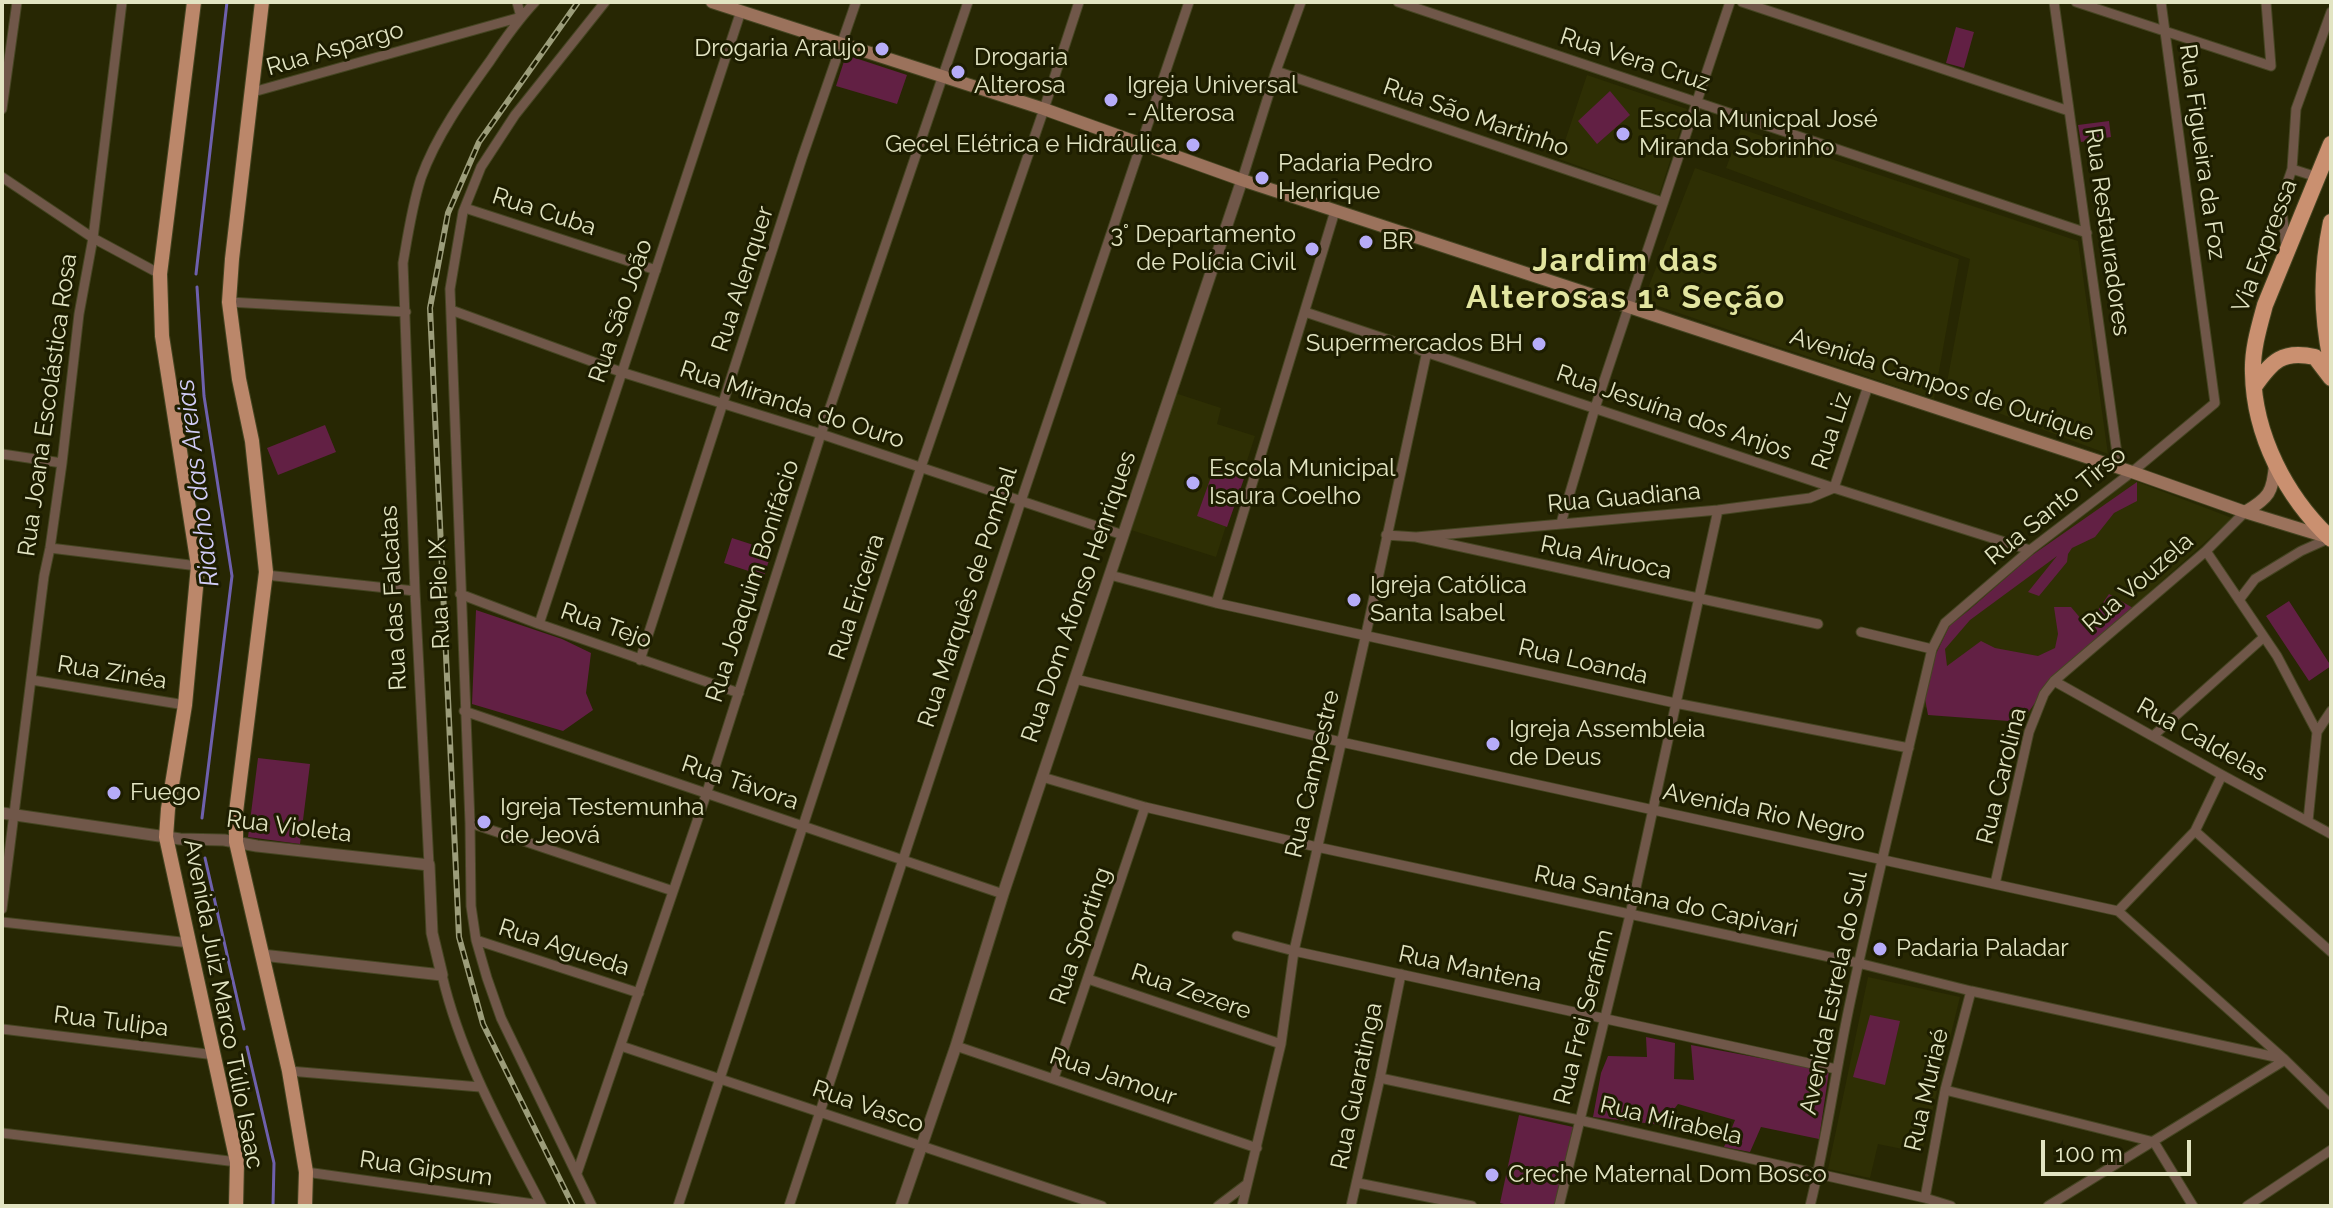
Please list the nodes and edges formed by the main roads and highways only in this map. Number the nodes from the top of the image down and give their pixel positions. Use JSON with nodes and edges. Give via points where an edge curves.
{"nodes":[{"id":1,"x":194,"y":2,"type":"edge"},
{"id":2,"x":262,"y":2,"type":"edge"},
{"id":3,"x":712,"y":2,"type":"edge"},
{"id":4,"x":2331,"y":144,"type":"edge"},
{"id":5,"x":2331,"y":222,"type":"edge"},
{"id":6,"x":2331,"y":361,"type":"edge"},
{"id":7,"x":2331,"y":378,"type":"edge"},
{"id":8,"x":2254,"y":387,"type":"junction"},
{"id":9,"x":2275,"y":464,"type":"junction"},
{"id":10,"x":2245,"y":512,"type":"junction"},
{"id":11,"x":2331,"y":538,"type":"edge"},
{"id":12,"x":236,"y":1206,"type":"edge"},
{"id":13,"x":305,"y":1206,"type":"edge"}],
"edges":[{"from":1,"to":12,"type":"main road","name":"Avenida Juiz Marco Túlio Isaac","via":[[160,274],[162,336],[198,566],[166,837],[237,1162]]},
{"from":2,"to":13,"type":"main road","name":"Avenida Juiz Marco Túlio Isaac","via":[[229,302],[252,441],[266,575],[236,842],[289,1071],[306,1172]]},
{"from":3,"to":10,"type":"main road","name":"Avenida Campos de Ourique"},
{"from":4,"to":8,"type":"highway","name":"Via Expressa","via":[[2265,305],[2252,370]]},
{"from":5,"to":6,"type":"highway","via":[[2322,298]]},
{"from":7,"to":8,"type":"highway","via":[[2315,357],[2299,354],[2270,365]]},
{"from":8,"to":9,"type":"highway","name":"Via Expressa"},
{"from":9,"to":10,"type":"main road","via":[[2274,485],[2265,500]]},
{"from":9,"to":11,"type":"highway","name":"Via Expressa","via":[[2310,519]]},
{"from":10,"to":11,"type":"main road","name":"Avenida Campos de Ourique"}]}
